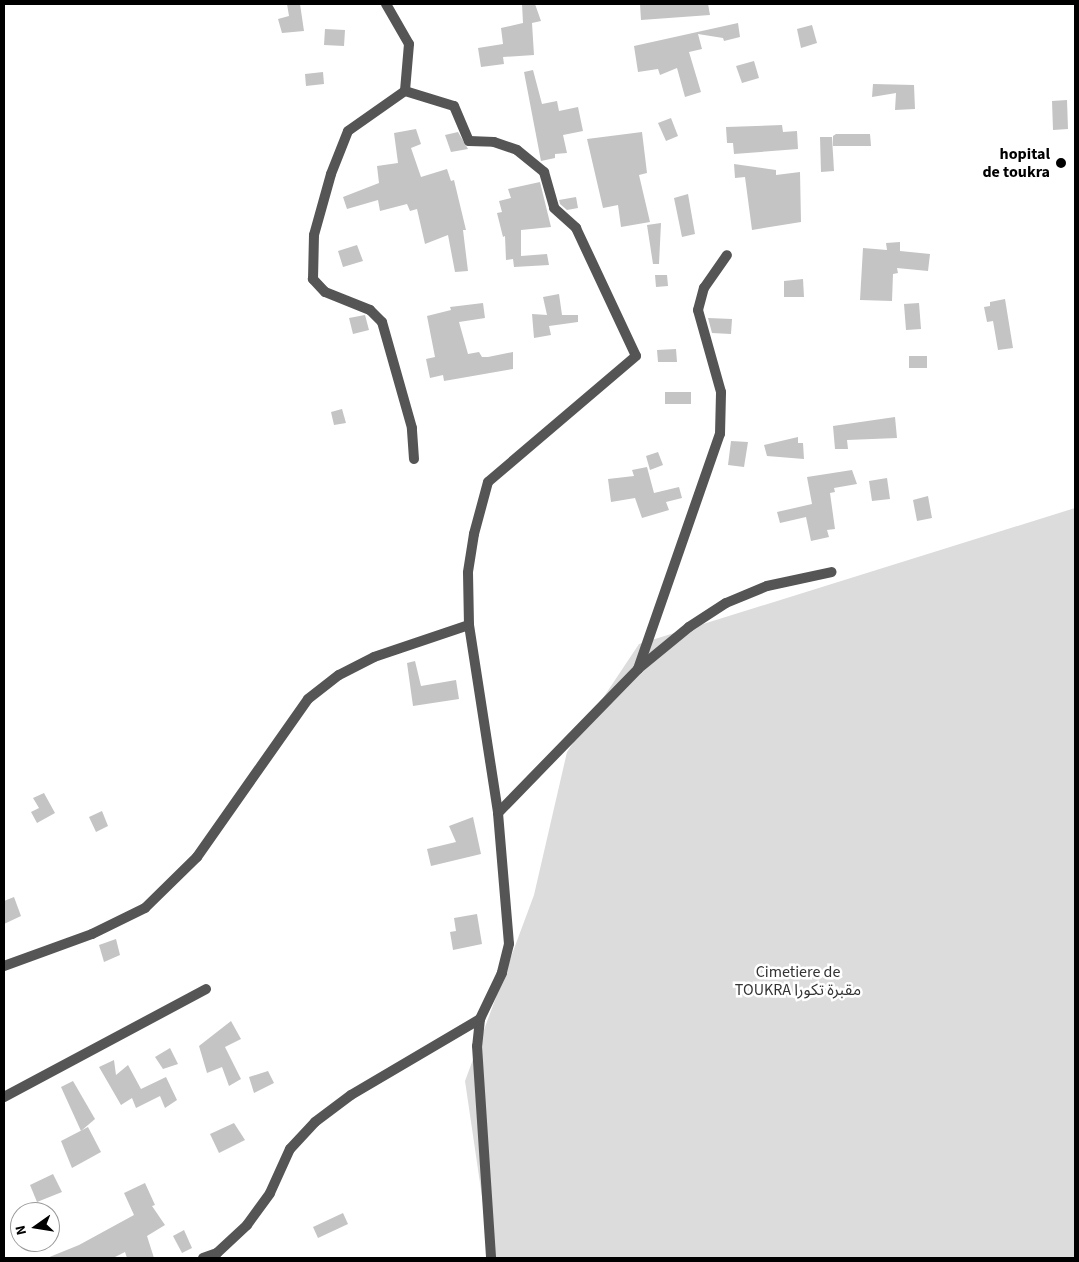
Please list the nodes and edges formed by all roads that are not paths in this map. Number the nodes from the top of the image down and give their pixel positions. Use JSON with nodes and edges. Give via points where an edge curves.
{"nodes":[{"id":1,"x":386,"y":4,"type":"edge"},
{"id":2,"x":405,"y":91,"type":"junction"},
{"id":3,"x":727,"y":255,"type":"dead end"},
{"id":4,"x":414,"y":459,"type":"dead end"},
{"id":5,"x":832,"y":572,"type":"dead end"},
{"id":6,"x":469,"y":625,"type":"junction"},
{"id":7,"x":638,"y":669,"type":"junction"},
{"id":8,"x":498,"y":812,"type":"junction"},
{"id":9,"x":4,"y":966,"type":"edge"},
{"id":10,"x":206,"y":989,"type":"dead end"},
{"id":11,"x":480,"y":1019,"type":"junction"},
{"id":12,"x":4,"y":1096,"type":"edge"},
{"id":13,"x":203,"y":1258,"type":"edge"},
{"id":14,"x":491,"y":1258,"type":"edge"}],
"edges":[{"from":1,"to":2,"type":"street","via":[[409,44]]},
{"from":2,"to":4,"type":"street","via":[[348,131],[331,174],[314,235],[313,278],[325,292],[370,310],[382,322],[412,428]]},
{"from":2,"to":6,"type":"street","via":[[454,106],[469,141],[494,142],[517,150],[544,172],[554,208],[576,228],[636,356],[488,482],[474,534],[468,573]]},
{"from":3,"to":7,"type":"street","via":[[704,288],[698,310],[721,392],[720,434]]},
{"from":5,"to":7,"type":"street","via":[[767,586],[726,603],[689,627]]},
{"from":6,"to":8,"type":"street"},
{"from":6,"to":9,"type":"street","via":[[374,657],[338,675],[308,699],[197,857],[145,908],[92,934]]},
{"from":7,"to":8,"type":"street"},
{"from":8,"to":11,"type":"street","via":[[509,944],[502,973]]},
{"from":10,"to":12,"type":"street"},
{"from":11,"to":13,"type":"street","via":[[351,1095],[315,1122],[290,1149],[270,1193],[247,1225],[217,1253]]},
{"from":11,"to":14,"type":"street","via":[[478,1072]]}]}
